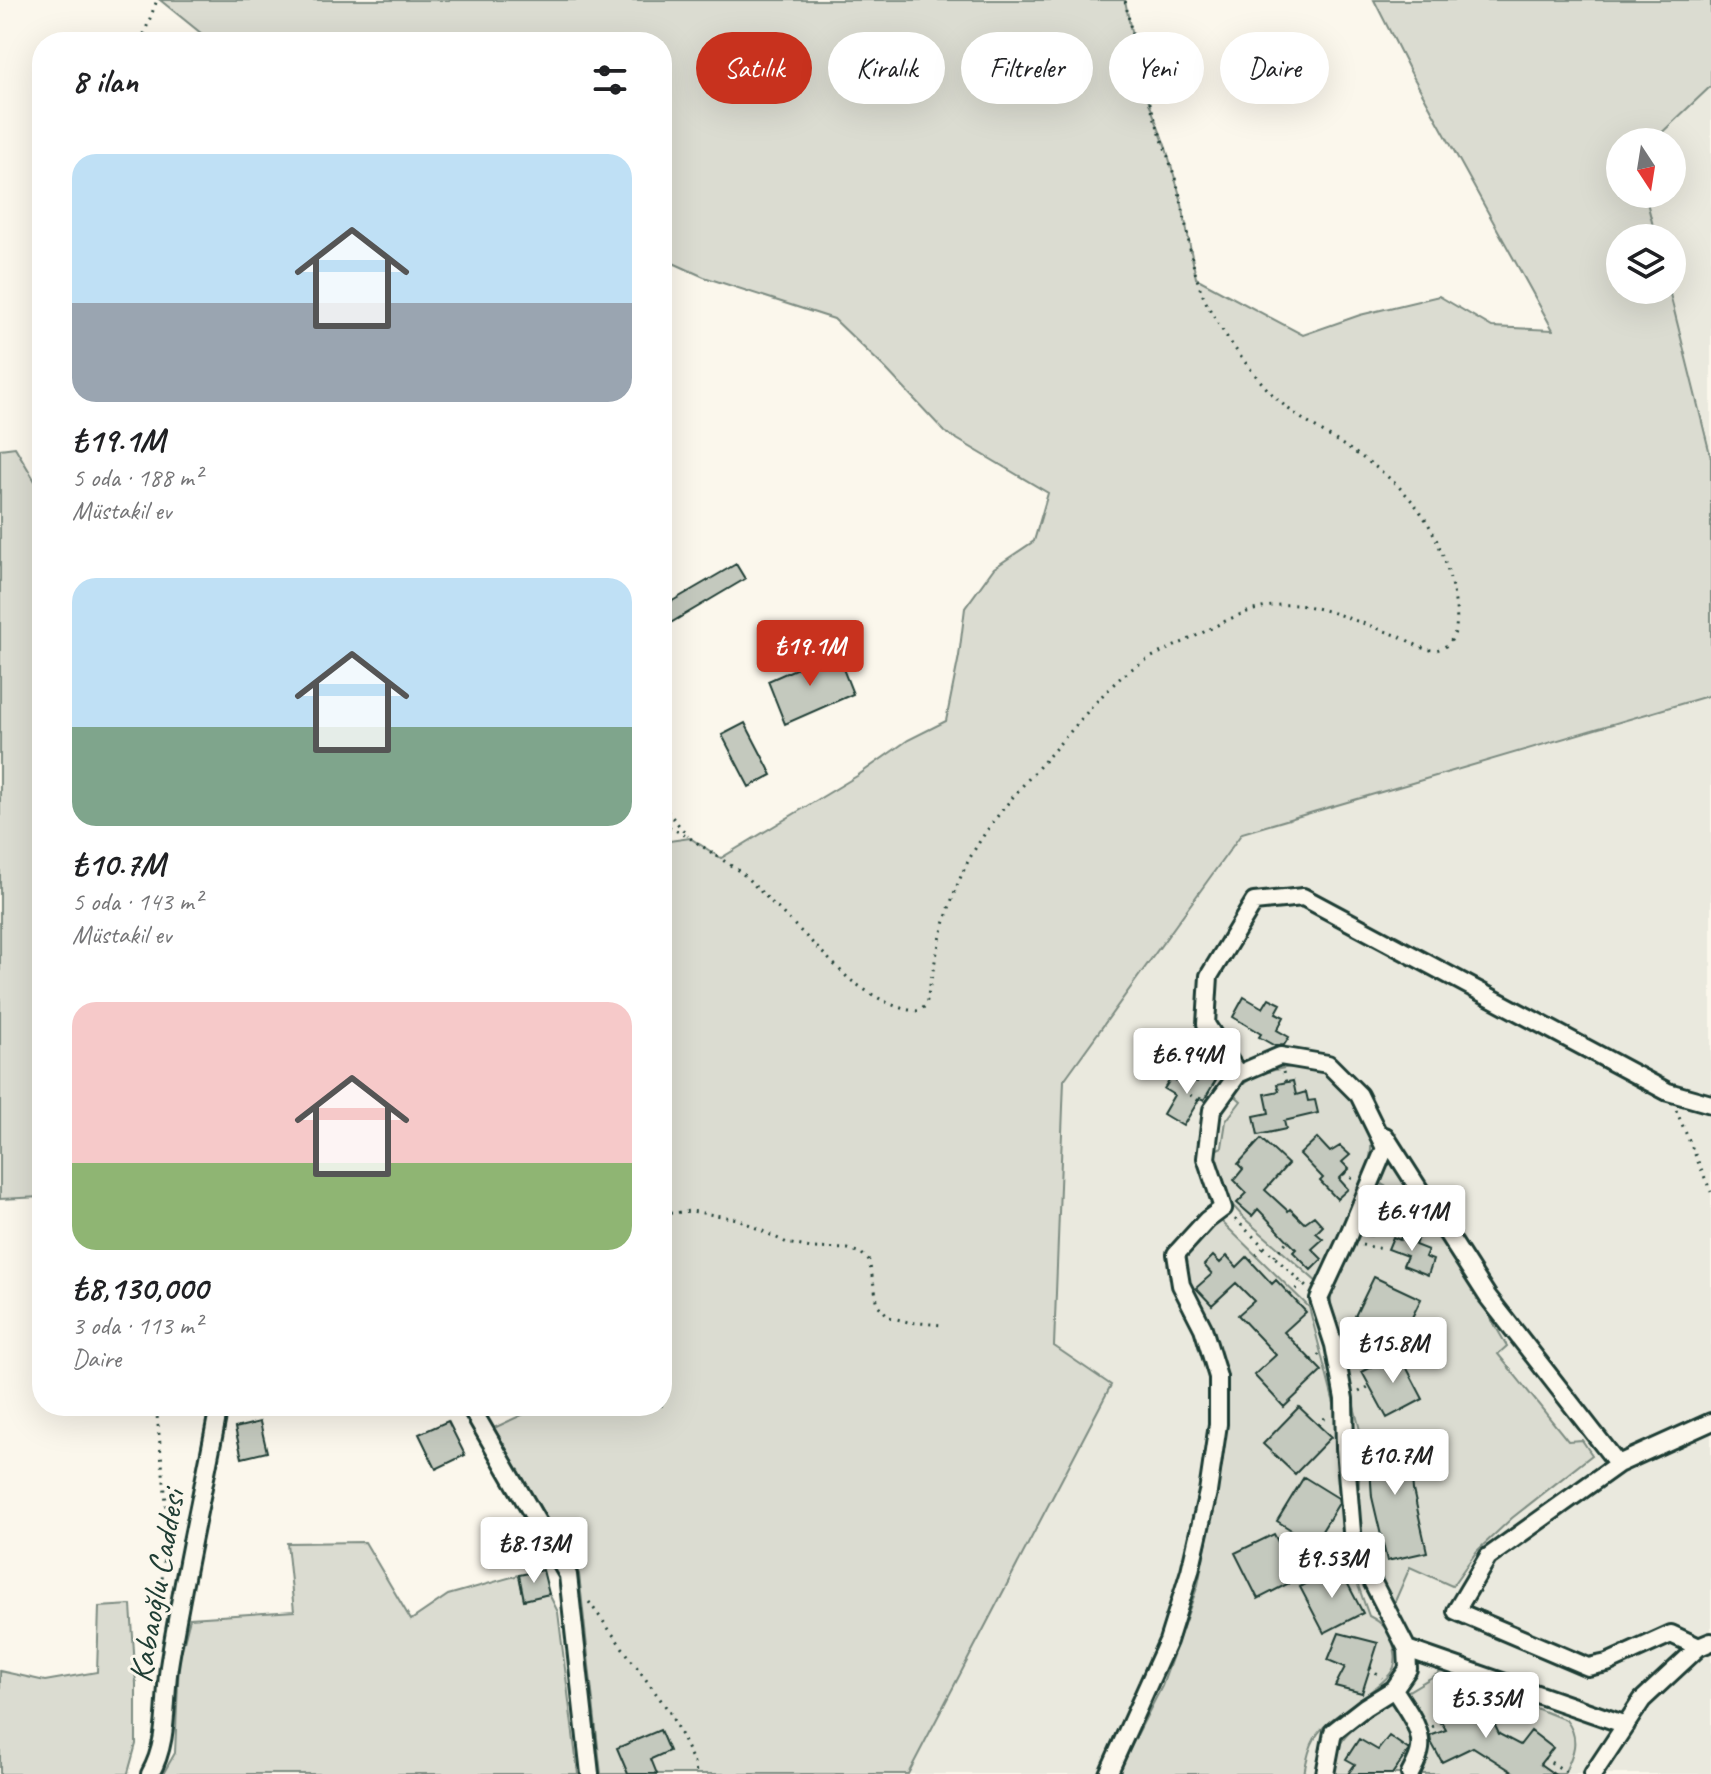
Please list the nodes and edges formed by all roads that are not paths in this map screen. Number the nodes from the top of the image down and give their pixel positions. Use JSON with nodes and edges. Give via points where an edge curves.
{"nodes":[{"id":1,"x":1238,"y":1074,"type":"junction"},
{"id":2,"x":1359,"y":1095,"type":"junction"},
{"id":3,"x":1711,"y":1104,"type":"edge"},
{"id":4,"x":217,"y":1416,"type":"edge"},
{"id":5,"x":476,"y":1416,"type":"edge"},
{"id":6,"x":1711,"y":1422,"type":"edge"},
{"id":7,"x":1618,"y":1464,"type":"junction"},
{"id":8,"x":1705,"y":1645,"type":"edge"},
{"id":9,"x":1407,"y":1649,"type":"junction"},
{"id":10,"x":1394,"y":1689,"type":"junction"},
{"id":11,"x":1626,"y":1725,"type":"junction"},
{"id":12,"x":150,"y":1774,"type":"edge"},
{"id":13,"x":590,"y":1774,"type":"edge"},
{"id":14,"x":1108,"y":1774,"type":"edge"},
{"id":15,"x":1325,"y":1774,"type":"edge"},
{"id":16,"x":1410,"y":1774,"type":"edge"},
{"id":17,"x":1593,"y":1774,"type":"edge"}],
"edges":[{"from":1,"to":2,"type":"street","via":[[1280,1056],[1328,1064]]},
{"from":1,"to":3,"type":"street","via":[[1206,1024],[1209,976],[1254,902],[1303,897],[1668,1092]]},
{"from":1,"to":14,"type":"street","via":[[1212,1110],[1206,1158],[1223,1208],[1176,1254],[1181,1285],[1203,1328],[1218,1377],[1218,1424],[1208,1492],[1168,1641]]},
{"from":2,"to":7,"type":"street","via":[[1488,1297]]},
{"from":2,"to":9,"type":"street","via":[[1385,1148],[1319,1299],[1344,1399],[1353,1544]]},
{"from":4,"to":12,"type":"street","name":"Kabaoğlu Caddesi","via":[[169,1664],[163,1741]]},
{"from":5,"to":13,"type":"street","via":[[568,1575]]},
{"from":6,"to":7,"type":"street"},
{"from":7,"to":8,"type":"street","via":[[1488,1557],[1456,1611],[1588,1667],[1671,1634]]},
{"from":8,"to":11,"type":"street","via":[[1642,1700]]},
{"from":9,"to":10,"type":"street","via":[[1408,1669]]},
{"from":9,"to":11,"type":"street"},
{"from":10,"to":15,"type":"street","via":[[1333,1732]]},
{"from":10,"to":16,"type":"street","via":[[1420,1740]]},
{"from":11,"to":17,"type":"street"}]}
